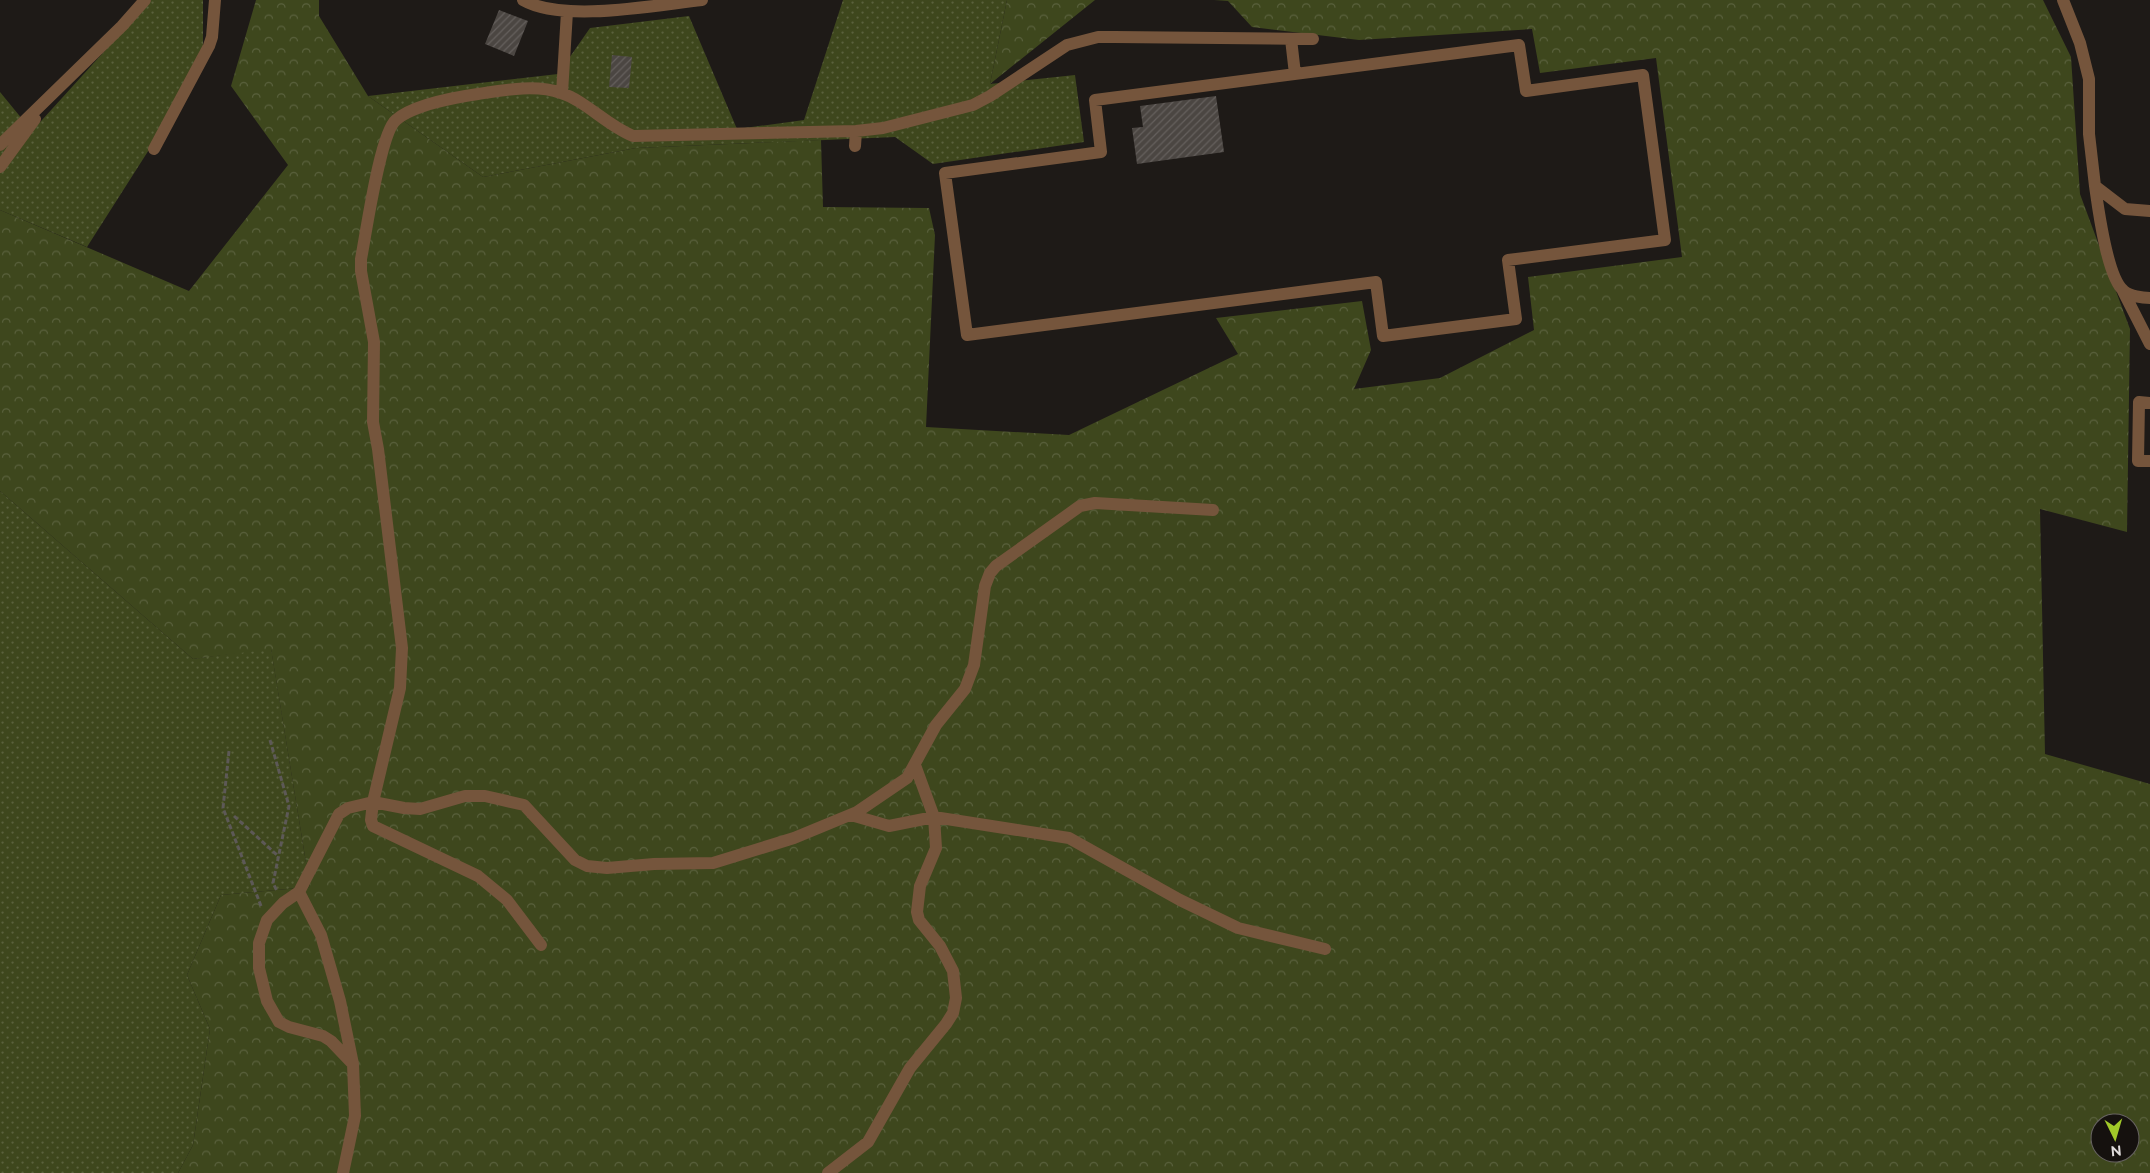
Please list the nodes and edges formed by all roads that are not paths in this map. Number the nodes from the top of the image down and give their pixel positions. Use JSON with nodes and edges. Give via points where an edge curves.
{"nodes":[{"id":1,"x":145,"y":0,"type":"edge"},
{"id":2,"x":215,"y":0,"type":"edge"},
{"id":3,"x":523,"y":0,"type":"edge"},
{"id":4,"x":702,"y":0,"type":"edge"},
{"id":5,"x":2062,"y":0,"type":"edge"},
{"id":6,"x":567,"y":12,"type":"junction"},
{"id":7,"x":1291,"y":38,"type":"junction"},
{"id":8,"x":1313,"y":39,"type":"dead end"},
{"id":9,"x":1295,"y":74,"type":"junction"},
{"id":10,"x":54,"y":93,"type":"junction"},
{"id":11,"x":562,"y":93,"type":"junction"},
{"id":12,"x":856,"y":131,"type":"junction"},
{"id":13,"x":0,"y":145,"type":"edge"},
{"id":14,"x":856,"y":146,"type":"dead end"},
{"id":15,"x":154,"y":149,"type":"dead end"},
{"id":16,"x":0,"y":167,"type":"edge"},
{"id":17,"x":2095,"y":186,"type":"junction"},
{"id":18,"x":2150,"y":211,"type":"edge"},
{"id":19,"x":2123,"y":291,"type":"junction"},
{"id":20,"x":2150,"y":298,"type":"edge"},
{"id":21,"x":2150,"y":344,"type":"edge"},
{"id":22,"x":2150,"y":403,"type":"edge"},
{"id":23,"x":2150,"y":461,"type":"edge"},
{"id":24,"x":1213,"y":510,"type":"dead end"},
{"id":25,"x":915,"y":765,"type":"junction"},
{"id":26,"x":373,"y":802,"type":"junction"},
{"id":27,"x":851,"y":815,"type":"junction"},
{"id":28,"x":934,"y":821,"type":"junction"},
{"id":29,"x":299,"y":892,"type":"junction"},
{"id":30,"x":542,"y":945,"type":"dead end"},
{"id":31,"x":1325,"y":949,"type":"dead end"},
{"id":32,"x":352,"y":1064,"type":"junction"},
{"id":33,"x":343,"y":1173,"type":"edge"},
{"id":34,"x":828,"y":1173,"type":"edge"}],
"edges":[{"from":1,"to":10,"type":"lane"},
{"from":2,"to":15,"type":"lane","via":[[209,46]]},
{"from":3,"to":6,"type":"lane"},
{"from":4,"to":6,"type":"lane"},
{"from":5,"to":17,"type":"lane","via":[[2080,43],[2089,80],[2089,134]]},
{"from":6,"to":11,"type":"lane"},
{"from":7,"to":8,"type":"lane"},
{"from":7,"to":9,"type":"lane"},
{"from":7,"to":12,"type":"lane","via":[[1114,37],[1083,40],[1067,45],[973,105],[883,128]]},
{"from":9,"to":9,"type":"lane","via":[[1520,45],[1526,91],[1643,75],[1665,240],[1508,260],[1516,319],[1383,336],[1376,282],[967,335],[945,173],[1102,152],[1095,100]]},
{"from":10,"to":13,"type":"lane"},
{"from":10,"to":16,"type":"lane"},
{"from":11,"to":12,"type":"lane","via":[[617,130],[633,136]]},
{"from":11,"to":26,"type":"lane","via":[[506,89],[450,98],[396,120],[389,129],[382,152],[361,271],[374,342],[373,422],[402,648],[400,688]]},
{"from":12,"to":14,"type":"lane"},
{"from":17,"to":18,"type":"lane","via":[[2125,209]]},
{"from":17,"to":19,"type":"lane","via":[[2112,271]]},
{"from":19,"to":20,"type":"lane"},
{"from":19,"to":21,"type":"lane"},
{"from":22,"to":23,"type":"lane","via":[[2139,402],[2138,461]]},
{"from":24,"to":25,"type":"lane","via":[[1080,506],[996,566],[985,586],[974,665],[965,689],[936,725]]},
{"from":25,"to":27,"type":"lane","via":[[907,778]]},
{"from":25,"to":28,"type":"lane"},
{"from":26,"to":27,"type":"lane","via":[[420,809],[465,796],[485,796],[524,805],[575,860],[587,866],[607,868],[713,863],[794,838]]},
{"from":26,"to":29,"type":"lane","via":[[348,808],[339,814]]},
{"from":26,"to":30,"type":"lane","via":[[373,826],[478,876],[507,900]]},
{"from":27,"to":28,"type":"lane","via":[[889,826]]},
{"from":28,"to":31,"type":"lane","via":[[1069,838],[1180,900],[1238,928]]},
{"from":28,"to":34,"type":"lane","via":[[936,848],[920,886],[917,912],[953,971],[956,998],[953,1013],[910,1068],[868,1142]]},
{"from":29,"to":32,"type":"lane","via":[[321,935],[340,1001]]},
{"from":29,"to":32,"type":"lane","via":[[267,920],[259,943],[259,968],[267,1002],[280,1022],[323,1036]]},
{"from":32,"to":33,"type":"lane","via":[[355,1116]]}]}
